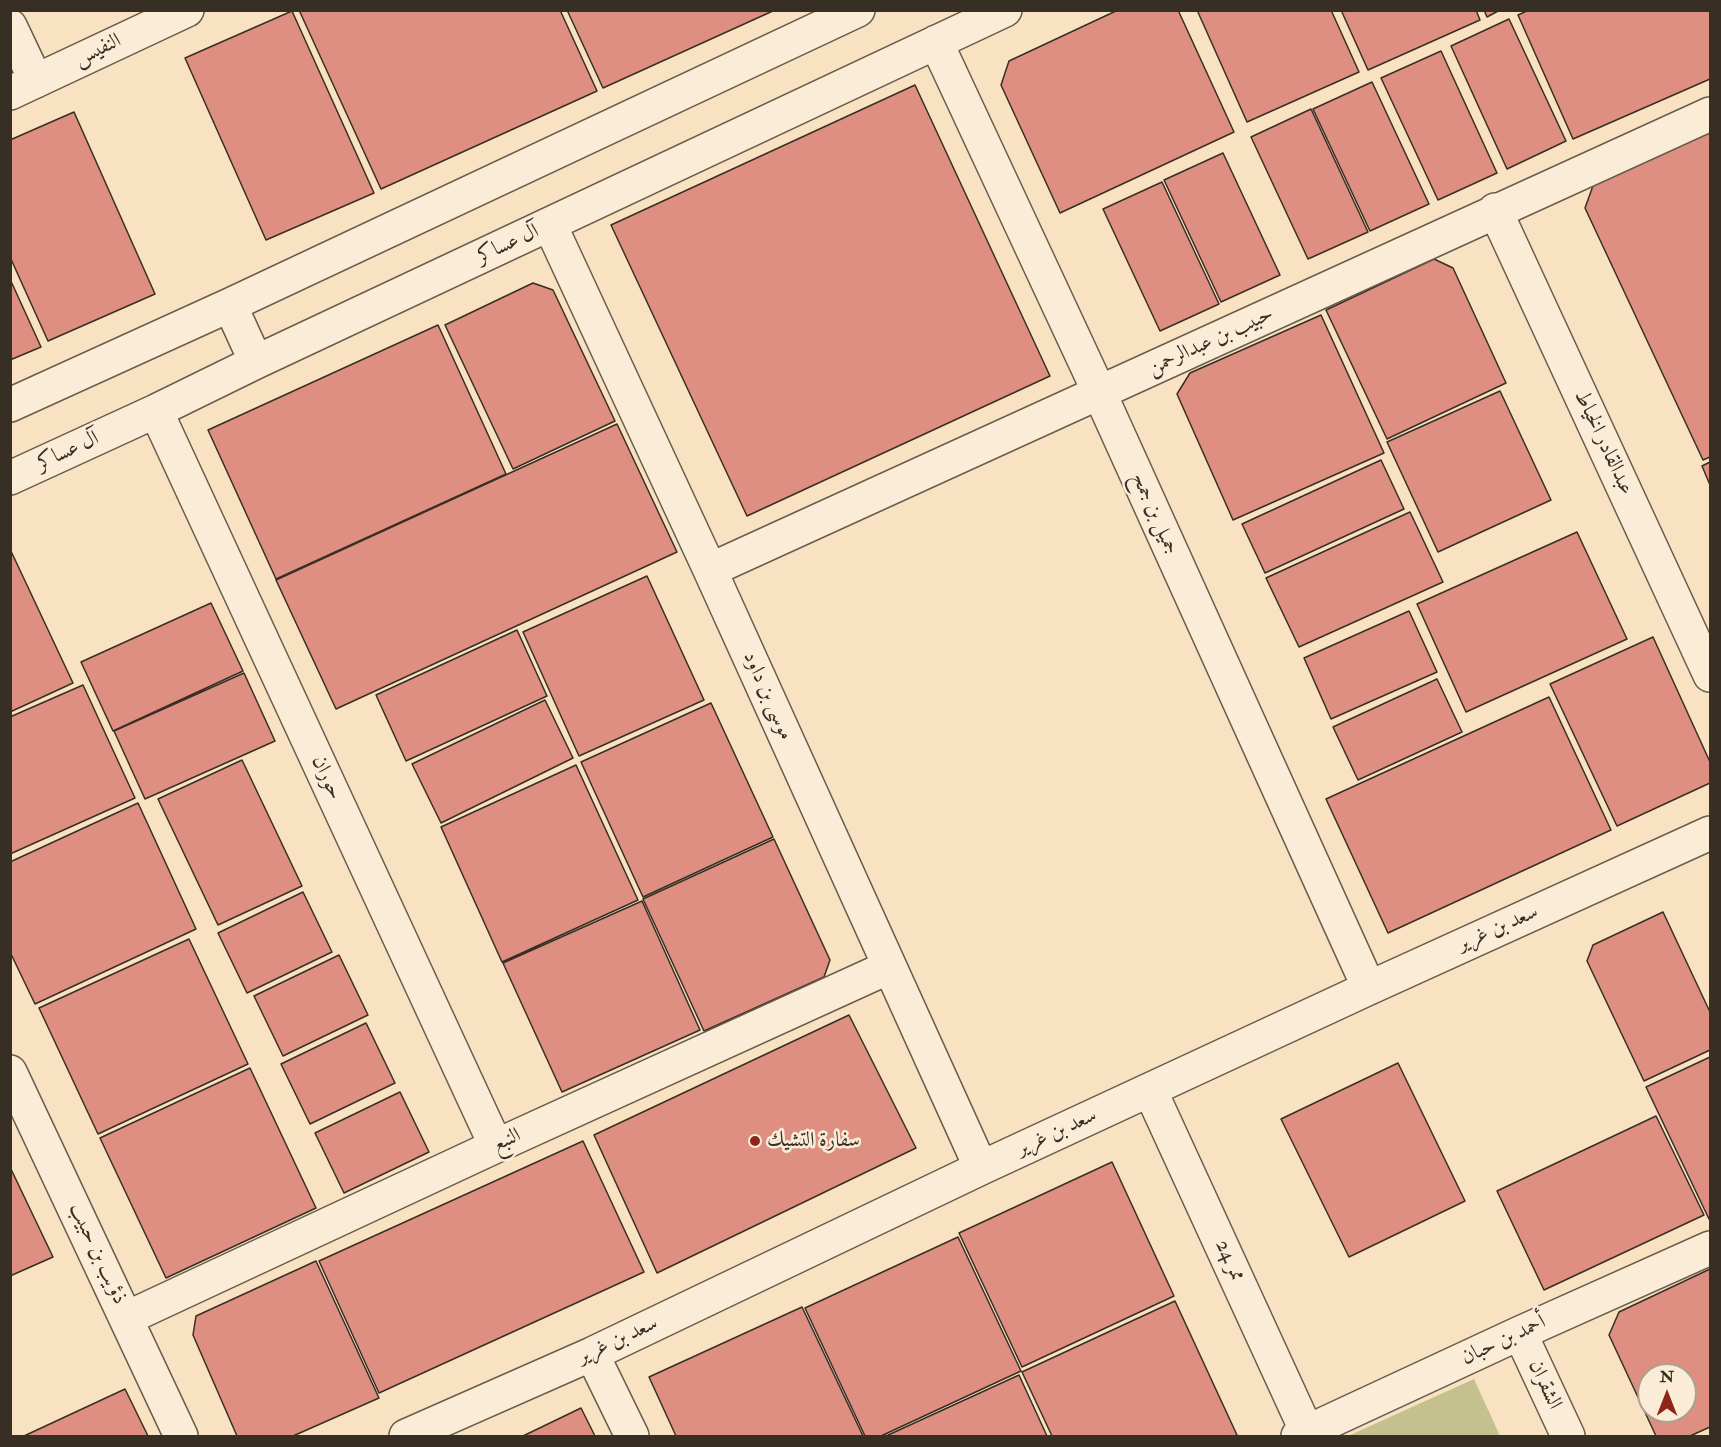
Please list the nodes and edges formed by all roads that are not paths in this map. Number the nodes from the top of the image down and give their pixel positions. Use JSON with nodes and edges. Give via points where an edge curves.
{"nodes":[{"id":1,"x":187,"y":10,"type":"edge"},
{"id":2,"x":858,"y":10,"type":"edge"},
{"id":3,"x":1005,"y":10,"type":"edge"},
{"id":4,"x":10,"y":26,"type":"edge"},
{"id":5,"x":936,"y":42,"type":"junction"},
{"id":6,"x":23,"y":87,"type":"edge"},
{"id":7,"x":1710,"y":114,"type":"edge"},
{"id":8,"x":1496,"y":210,"type":"junction"},
{"id":9,"x":550,"y":225,"type":"junction"},
{"id":10,"x":230,"y":305,"type":"junction"},
{"id":11,"x":256,"y":362,"type":"junction"},
{"id":12,"x":1100,"y":394,"type":"junction"},
{"id":13,"x":10,"y":405,"type":"edge"},
{"id":14,"x":156,"y":411,"type":"junction"},
{"id":15,"x":10,"y":478,"type":"edge"},
{"id":16,"x":710,"y":570,"type":"junction"},
{"id":17,"x":1710,"y":675,"type":"edge"},
{"id":18,"x":1710,"y":833,"type":"edge"},
{"id":19,"x":889,"y":967,"type":"junction"},
{"id":20,"x":1369,"y":987,"type":"junction"},
{"id":21,"x":10,"y":1072,"type":"edge"},
{"id":22,"x":1150,"y":1090,"type":"junction"},
{"id":23,"x":496,"y":1146,"type":"junction"},
{"id":24,"x":981,"y":1168,"type":"junction"},
{"id":25,"x":1710,"y":1248,"type":"edge"},
{"id":26,"x":127,"y":1318,"type":"junction"},
{"id":27,"x":1520,"y":1333,"type":"junction"},
{"id":28,"x":592,"y":1354,"type":"junction"},
{"id":29,"x":1303,"y":1434,"type":"edge"},
{"id":30,"x":181,"y":1437,"type":"edge"},
{"id":31,"x":406,"y":1437,"type":"edge"},
{"id":32,"x":632,"y":1437,"type":"edge"},
{"id":33,"x":1568,"y":1437,"type":"edge"}],
"edges":[{"from":1,"to":6,"type":"street","name":"النفيس"},
{"from":2,"to":10,"type":"street"},
{"from":3,"to":5,"type":"street","name":"آل عساكر"},
{"from":4,"to":6,"type":"street"},
{"from":5,"to":9,"type":"street","name":"آل عساكر"},
{"from":5,"to":12,"type":"street","name":"جميل بن جمح"},
{"from":7,"to":8,"type":"street","name":"حبيب بن عبدالرحمن"},
{"from":8,"to":12,"type":"street","name":"حبيب بن عبدالرحمن"},
{"from":8,"to":17,"type":"street","name":"عبدالقادر الخياط"},
{"from":9,"to":11,"type":"street","name":"آل عساكر"},
{"from":9,"to":16,"type":"street","name":"موسى بن داود"},
{"from":10,"to":11,"type":"street"},
{"from":10,"to":13,"type":"street"},
{"from":11,"to":14,"type":"street","name":"آل عساكر"},
{"from":12,"to":16,"type":"street","name":"حبيب بن عبدالرحمن"},
{"from":12,"to":20,"type":"street","name":"جميل بن جمح"},
{"from":14,"to":15,"type":"street","name":"آل عساكر"},
{"from":14,"to":23,"type":"street","name":"حوران"},
{"from":16,"to":19,"type":"street","name":"موسى بن داود"},
{"from":18,"to":20,"type":"street","name":"سعد بن غرير"},
{"from":19,"to":23,"type":"street","name":"النبع"},
{"from":19,"to":24,"type":"street","name":"موسى بن داود"},
{"from":20,"to":22,"type":"street","name":"سعد بن غرير"},
{"from":21,"to":26,"type":"street","name":"ذؤيب بن حبيب"},
{"from":22,"to":24,"type":"street","name":"سعد بن غرير"},
{"from":22,"to":29,"type":"street","name":"ممر 24"},
{"from":23,"to":26,"type":"street","name":"النبع"},
{"from":24,"to":28,"type":"street","name":"سعد بن غرير"},
{"from":25,"to":27,"type":"street","name":"أحمد بن حبان"},
{"from":26,"to":30,"type":"street","name":"ذؤيب بن حبيب"},
{"from":27,"to":29,"type":"street","name":"أحمد بن حبان"},
{"from":27,"to":33,"type":"street","name":"الشقران"},
{"from":28,"to":31,"type":"street","name":"سعد بن غرير"},
{"from":28,"to":32,"type":"street"}]}
